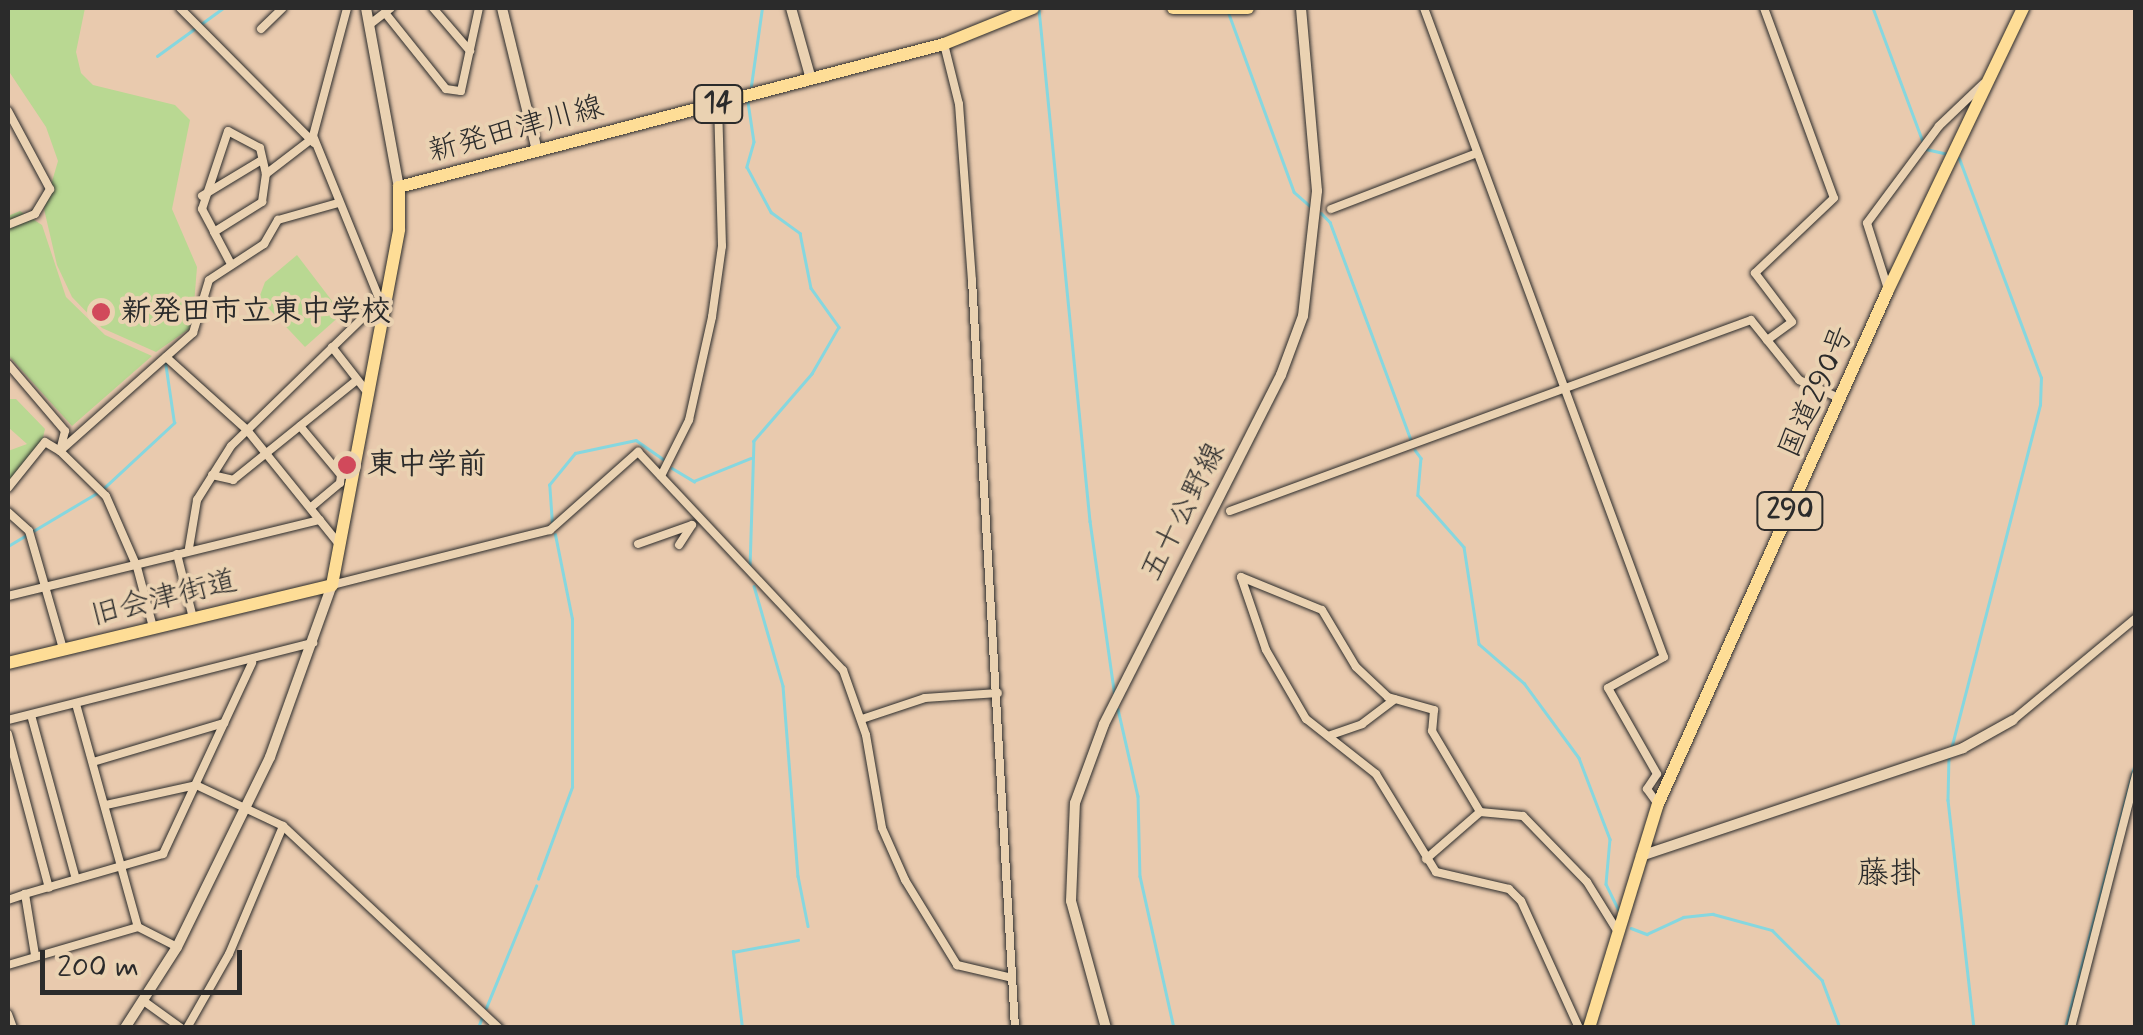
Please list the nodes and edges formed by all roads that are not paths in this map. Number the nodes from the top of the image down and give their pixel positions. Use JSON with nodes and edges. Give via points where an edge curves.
{"nodes":[{"id":1,"x":180,"y":8,"type":"edge"},
{"id":2,"x":284,"y":8,"type":"edge"},
{"id":3,"x":347,"y":8,"type":"edge"},
{"id":4,"x":366,"y":8,"type":"edge"},
{"id":5,"x":434,"y":8,"type":"edge"},
{"id":6,"x":479,"y":8,"type":"edge"},
{"id":7,"x":502,"y":8,"type":"edge"},
{"id":8,"x":791,"y":8,"type":"edge"},
{"id":9,"x":1033,"y":8,"type":"edge"},
{"id":10,"x":1173,"y":8,"type":"edge"},
{"id":11,"x":1248,"y":8,"type":"edge"},
{"id":12,"x":1301,"y":8,"type":"edge"},
{"id":13,"x":1424,"y":8,"type":"edge"},
{"id":14,"x":1764,"y":8,"type":"edge"},
{"id":15,"x":2024,"y":8,"type":"edge"},
{"id":16,"x":389,"y":11,"type":"edge"},
{"id":17,"x":370,"y":26,"type":"junction"},
{"id":18,"x":261,"y":29,"type":"dead end"},
{"id":19,"x":944,"y":44,"type":"junction"},
{"id":20,"x":470,"y":51,"type":"junction"},
{"id":21,"x":1990,"y":78,"type":"junction"},
{"id":22,"x":811,"y":79,"type":"junction"},
{"id":23,"x":718,"y":104,"type":"junction"},
{"id":24,"x":8,"y":111,"type":"edge"},
{"id":25,"x":311,"y":142,"type":"junction"},
{"id":26,"x":537,"y":151,"type":"junction"},
{"id":27,"x":1477,"y":153,"type":"junction"},
{"id":28,"x":260,"y":160,"type":"junction"},
{"id":29,"x":266,"y":174,"type":"junction"},
{"id":30,"x":400,"y":187,"type":"junction"},
{"id":31,"x":202,"y":196,"type":"junction"},
{"id":32,"x":338,"y":203,"type":"junction"},
{"id":33,"x":1332,"y":209,"type":"dead end"},
{"id":34,"x":8,"y":226,"type":"edge"},
{"id":35,"x":214,"y":232,"type":"junction"},
{"id":36,"x":231,"y":264,"type":"junction"},
{"id":37,"x":1888,"y":290,"type":"junction"},
{"id":38,"x":383,"y":308,"type":"junction"},
{"id":39,"x":1768,"y":340,"type":"junction"},
{"id":40,"x":332,"y":347,"type":"junction"},
{"id":41,"x":166,"y":357,"type":"junction"},
{"id":42,"x":8,"y":364,"type":"edge"},
{"id":43,"x":357,"y":380,"type":"junction"},
{"id":44,"x":1564,"y":389,"type":"junction"},
{"id":45,"x":368,"y":393,"type":"junction"},
{"id":46,"x":1841,"y":400,"type":"junction"},
{"id":47,"x":300,"y":426,"type":"junction"},
{"id":48,"x":247,"y":430,"type":"junction"},
{"id":49,"x":60,"y":451,"type":"junction"},
{"id":50,"x":267,"y":452,"type":"junction"},
{"id":51,"x":212,"y":475,"type":"junction"},
{"id":52,"x":340,"y":475,"type":"junction"},
{"id":53,"x":661,"y":476,"type":"junction"},
{"id":54,"x":350,"y":487,"type":"junction"},
{"id":55,"x":8,"y":488,"type":"edge"},
{"id":56,"x":311,"y":507,"type":"junction"},
{"id":57,"x":8,"y":512,"type":"edge"},
{"id":58,"x":698,"y":512,"type":"junction"},
{"id":59,"x":1230,"y":512,"type":"dead end"},
{"id":60,"x":320,"y":520,"type":"junction"},
{"id":61,"x":12,"y":522,"type":"edge"},
{"id":62,"x":692,"y":525,"type":"junction"},
{"id":63,"x":340,"y":544,"type":"junction"},
{"id":64,"x":638,"y":544,"type":"dead end"},
{"id":65,"x":679,"y":545,"type":"dead end"},
{"id":66,"x":189,"y":548,"type":"junction"},
{"id":67,"x":176,"y":554,"type":"junction"},
{"id":68,"x":138,"y":567,"type":"junction"},
{"id":69,"x":332,"y":585,"type":"junction"},
{"id":70,"x":48,"y":586,"type":"junction"},
{"id":71,"x":8,"y":596,"type":"edge"},
{"id":72,"x":193,"y":618,"type":"junction"},
{"id":73,"x":2136,"y":618,"type":"edge"},
{"id":74,"x":153,"y":627,"type":"junction"},
{"id":75,"x":313,"y":643,"type":"junction"},
{"id":76,"x":64,"y":649,"type":"junction"},
{"id":77,"x":8,"y":663,"type":"edge"},
{"id":78,"x":252,"y":663,"type":"junction"},
{"id":79,"x":998,"y":694,"type":"junction"},
{"id":80,"x":1394,"y":699,"type":"junction"},
{"id":81,"x":76,"y":704,"type":"junction"},
{"id":82,"x":31,"y":715,"type":"junction"},
{"id":83,"x":862,"y":718,"type":"junction"},
{"id":84,"x":8,"y":720,"type":"edge"},
{"id":85,"x":2013,"y":720,"type":"joint"},
{"id":86,"x":224,"y":723,"type":"junction"},
{"id":87,"x":8,"y":734,"type":"edge"},
{"id":88,"x":1328,"y":736,"type":"junction"},
{"id":89,"x":10,"y":752,"type":"edge"},
{"id":90,"x":93,"y":762,"type":"junction"},
{"id":91,"x":2136,"y":775,"type":"edge"},
{"id":92,"x":196,"y":785,"type":"junction"},
{"id":93,"x":1658,"y":804,"type":"junction"},
{"id":94,"x":106,"y":805,"type":"junction"},
{"id":95,"x":245,"y":807,"type":"junction"},
{"id":96,"x":1480,"y":812,"type":"junction"},
{"id":97,"x":283,"y":826,"type":"junction"},
{"id":98,"x":1641,"y":856,"type":"junction"},
{"id":99,"x":1426,"y":859,"type":"junction"},
{"id":100,"x":122,"y":867,"type":"junction"},
{"id":101,"x":76,"y":879,"type":"junction"},
{"id":102,"x":49,"y":888,"type":"junction"},
{"id":103,"x":26,"y":894,"type":"junction"},
{"id":104,"x":8,"y":900,"type":"edge"},
{"id":105,"x":138,"y":927,"type":"junction"},
{"id":106,"x":1618,"y":932,"type":"junction"},
{"id":107,"x":178,"y":946,"type":"junction"},
{"id":108,"x":35,"y":956,"type":"junction"},
{"id":109,"x":8,"y":965,"type":"edge"},
{"id":110,"x":1008,"y":977,"type":"junction"},
{"id":111,"x":144,"y":1002,"type":"junction"},
{"id":112,"x":8,"y":1015,"type":"edge"},
{"id":113,"x":13,"y":1028,"type":"edge"},
{"id":114,"x":125,"y":1028,"type":"edge"},
{"id":115,"x":184,"y":1028,"type":"edge"},
{"id":116,"x":499,"y":1028,"type":"edge"},
{"id":117,"x":1015,"y":1028,"type":"edge"},
{"id":118,"x":1106,"y":1028,"type":"edge"},
{"id":119,"x":1579,"y":1028,"type":"edge"},
{"id":120,"x":1589,"y":1028,"type":"edge"},
{"id":121,"x":2071,"y":1028,"type":"edge"}],
"edges":[{"from":1,"to":25,"type":"street"},
{"from":2,"to":18,"type":"street"},
{"from":3,"to":25,"type":"street"},
{"from":4,"to":17,"type":"street"},
{"from":5,"to":20,"type":"street"},
{"from":6,"to":20,"type":"street"},
{"from":7,"to":26,"type":"street"},
{"from":8,"to":22,"type":"street"},
{"from":9,"to":19,"type":"main road","name":"新発田津川線","number":"14"},
{"from":10,"to":11,"type":"main road"},
{"from":12,"to":118,"type":"street","name":"五十公野線","via":[[1317,191],[1304,316],[1281,375],[1104,724],[1075,803],[1071,901]]},
{"from":13,"to":27,"type":"street"},
{"from":14,"to":39,"type":"street","via":[[1834,198],[1755,273],[1792,322]]},
{"from":15,"to":21,"type":"main road","name":"国道290号","number":"290"},
{"from":16,"to":17,"type":"street"},
{"from":16,"to":20,"type":"street","via":[[446,89],[461,91]]},
{"from":17,"to":30,"type":"street"},
{"from":19,"to":22,"type":"main road","name":"新発田津川線","number":"14"},
{"from":19,"to":79,"type":"street","via":[[959,104]]},
{"from":21,"to":37,"type":"main road","name":"国道290号","number":"290"},
{"from":21,"to":37,"type":"street","via":[[1939,126],[1867,223]]},
{"from":22,"to":23,"type":"main road","name":"新発田津川線","number":"14"},
{"from":23,"to":26,"type":"main road","name":"新発田津川線","number":"14"},
{"from":23,"to":53,"type":"street","via":[[722,246],[712,317],[689,420]]},
{"from":24,"to":34,"type":"street","via":[[50,189],[35,214]]},
{"from":25,"to":29,"type":"street"},
{"from":25,"to":32,"type":"street"},
{"from":26,"to":30,"type":"main road","name":"新発田津川線","number":"14"},
{"from":27,"to":33,"type":"street"},
{"from":27,"to":44,"type":"street"},
{"from":28,"to":29,"type":"street"},
{"from":28,"to":31,"type":"street"},
{"from":28,"to":31,"type":"street","via":[[260,148],[228,131]]},
{"from":29,"to":35,"type":"street","via":[[262,202]]},
{"from":30,"to":38,"type":"main road","name":"新発田津川線"},
{"from":31,"to":35,"type":"street"},
{"from":32,"to":36,"type":"street","via":[[278,220],[264,244]]},
{"from":32,"to":38,"type":"street"},
{"from":35,"to":36,"type":"street"},
{"from":36,"to":41,"type":"street","via":[[202,289],[193,333]]},
{"from":37,"to":46,"type":"main road","name":"国道290号","number":"290"},
{"from":38,"to":40,"type":"street","via":[[369,312]]},
{"from":38,"to":45,"type":"main road","name":"新発田津川線"},
{"from":39,"to":44,"type":"street","via":[[1751,320]]},
{"from":39,"to":46,"type":"street","via":[[1800,380]]},
{"from":40,"to":43,"type":"street"},
{"from":40,"to":48,"type":"street"},
{"from":41,"to":48,"type":"street"},
{"from":41,"to":49,"type":"street"},
{"from":42,"to":49,"type":"street","via":[[65,430]]},
{"from":43,"to":45,"type":"street"},
{"from":43,"to":47,"type":"street"},
{"from":44,"to":59,"type":"street"},
{"from":44,"to":93,"type":"street","via":[[1664,658],[1608,688],[1657,774],[1647,789]]},
{"from":45,"to":54,"type":"main road","name":"新発田津川線"},
{"from":46,"to":93,"type":"main road","name":"国道290号","number":"290"},
{"from":47,"to":50,"type":"street"},
{"from":47,"to":52,"type":"street"},
{"from":48,"to":50,"type":"street"},
{"from":48,"to":51,"type":"street"},
{"from":49,"to":55,"type":"street","via":[[45,442]]},
{"from":49,"to":68,"type":"street","via":[[106,496]]},
{"from":50,"to":51,"type":"street","via":[[233,480]]},
{"from":50,"to":56,"type":"street"},
{"from":51,"to":66,"type":"street","via":[[197,500]]},
{"from":52,"to":54,"type":"street"},
{"from":52,"to":56,"type":"street","via":[[340,483]]},
{"from":53,"to":58,"type":"street"},
{"from":53,"to":69,"type":"street","via":[[638,452],[550,530]]},
{"from":54,"to":63,"type":"main road","name":"新発田津川線"},
{"from":56,"to":60,"type":"street"},
{"from":57,"to":61,"type":"street"},
{"from":58,"to":62,"type":"street"},
{"from":58,"to":83,"type":"street","via":[[843,670]]},
{"from":60,"to":63,"type":"street"},
{"from":60,"to":66,"type":"street"},
{"from":61,"to":70,"type":"street","via":[[28,531]]},
{"from":62,"to":64,"type":"street"},
{"from":62,"to":65,"type":"street"},
{"from":63,"to":69,"type":"main road","name":"新発田津川線"},
{"from":66,"to":67,"type":"street"},
{"from":67,"to":68,"type":"street"},
{"from":67,"to":72,"type":"street"},
{"from":68,"to":70,"type":"street"},
{"from":68,"to":74,"type":"street"},
{"from":69,"to":72,"type":"main road","name":"旧会津街道"},
{"from":69,"to":75,"type":"street"},
{"from":70,"to":71,"type":"street"},
{"from":70,"to":76,"type":"street"},
{"from":72,"to":74,"type":"main road","name":"旧会津街道"},
{"from":73,"to":85,"type":"street"},
{"from":74,"to":76,"type":"main road","name":"旧会津街道"},
{"from":75,"to":78,"type":"street"},
{"from":75,"to":95,"type":"street"},
{"from":76,"to":77,"type":"main road","name":"旧会津街道"},
{"from":78,"to":81,"type":"street"},
{"from":78,"to":86,"type":"street"},
{"from":79,"to":83,"type":"street","via":[[924,698]]},
{"from":79,"to":110,"type":"street"},
{"from":80,"to":88,"type":"street","via":[[1362,724]]},
{"from":80,"to":88,"type":"street","via":[[1356,667],[1322,610],[1241,577],[1266,650],[1306,720]]},
{"from":80,"to":96,"type":"street","via":[[1434,710],[1432,731]]},
{"from":81,"to":82,"type":"street"},
{"from":81,"to":90,"type":"street"},
{"from":82,"to":84,"type":"street"},
{"from":82,"to":101,"type":"street"},
{"from":83,"to":110,"type":"street","via":[[882,828],[927,920],[958,965]]},
{"from":85,"to":98,"type":"street","via":[[1963,748]]},
{"from":86,"to":90,"type":"street"},
{"from":86,"to":92,"type":"street"},
{"from":87,"to":89,"type":"street"},
{"from":88,"to":99,"type":"street","via":[[1376,774]]},
{"from":89,"to":102,"type":"street"},
{"from":90,"to":94,"type":"street"},
{"from":91,"to":121,"type":"street"},
{"from":92,"to":94,"type":"street"},
{"from":92,"to":95,"type":"street"},
{"from":92,"to":100,"type":"street","via":[[164,854]]},
{"from":93,"to":98,"type":"main road","name":"国道290号","number":"290"},
{"from":94,"to":100,"type":"street"},
{"from":95,"to":97,"type":"street"},
{"from":95,"to":107,"type":"street"},
{"from":96,"to":99,"type":"street"},
{"from":96,"to":106,"type":"street","via":[[1522,816],[1587,882]]},
{"from":97,"to":115,"type":"street","via":[[228,954]]},
{"from":97,"to":116,"type":"street"},
{"from":98,"to":106,"type":"main road","name":"国道290号","number":"290"},
{"from":99,"to":119,"type":"street","via":[[1436,872],[1509,889],[1522,901]]},
{"from":100,"to":101,"type":"street"},
{"from":100,"to":105,"type":"street"},
{"from":101,"to":102,"type":"street"},
{"from":102,"to":103,"type":"street"},
{"from":103,"to":104,"type":"street"},
{"from":103,"to":108,"type":"street"},
{"from":105,"to":107,"type":"street"},
{"from":105,"to":108,"type":"street"},
{"from":106,"to":120,"type":"main road","name":"国道290号","number":"290"},
{"from":107,"to":111,"type":"street"},
{"from":108,"to":109,"type":"street","via":[[29,964]]},
{"from":110,"to":117,"type":"street"},
{"from":111,"to":114,"type":"street"},
{"from":111,"to":115,"type":"street"},
{"from":112,"to":113,"type":"street"}]}
